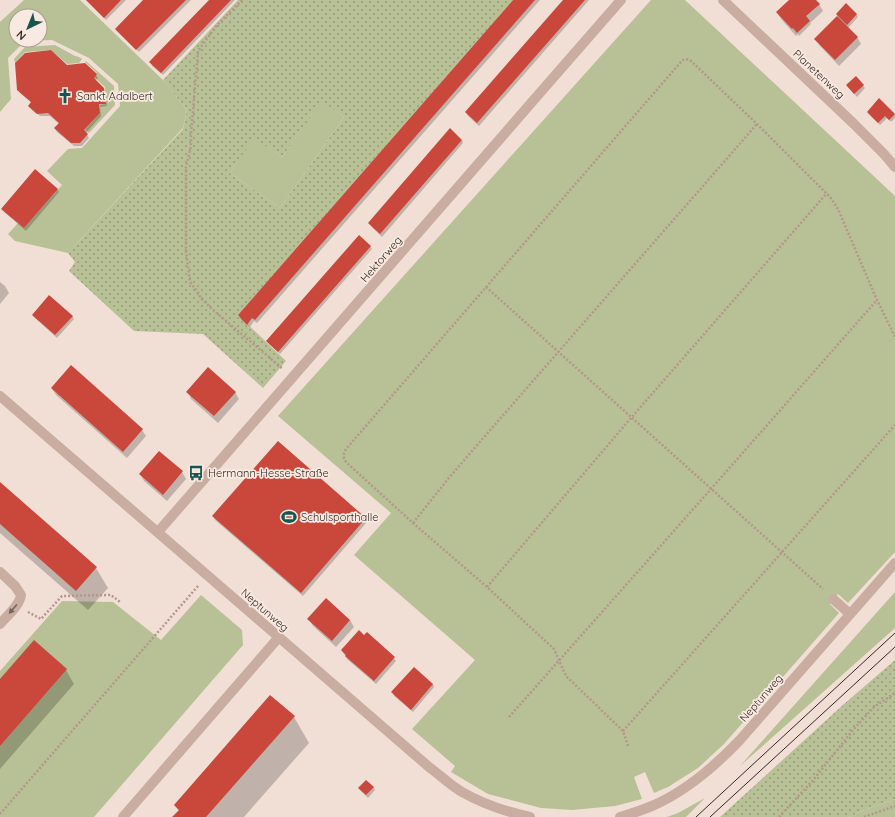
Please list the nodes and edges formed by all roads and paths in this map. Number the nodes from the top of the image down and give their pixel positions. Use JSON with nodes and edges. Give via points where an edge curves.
{"nodes":[{"id":1,"x":242,"y":0,"type":"edge"},
{"id":2,"x":621,"y":0,"type":"edge"},
{"id":3,"x":723,"y":0,"type":"edge"},
{"id":4,"x":757,"y":124,"type":"junction"},
{"id":5,"x":894,"y":165,"type":"edge"},
{"id":6,"x":827,"y":193,"type":"junction"},
{"id":7,"x":486,"y":287,"type":"junction"},
{"id":8,"x":877,"y":300,"type":"junction"},
{"id":9,"x":895,"y":337,"type":"edge"},
{"id":10,"x":559,"y":352,"type":"junction"},
{"id":11,"x":293,"y":378,"type":"junction"},
{"id":12,"x":0,"y":396,"type":"edge"},
{"id":13,"x":631,"y":418,"type":"junction"},
{"id":14,"x":895,"y":425,"type":"edge"},
{"id":15,"x":711,"y":489,"type":"junction"},
{"id":16,"x":413,"y":523,"type":"junction"},
{"id":17,"x":158,"y":532,"type":"junction"},
{"id":18,"x":782,"y":552,"type":"junction"},
{"id":19,"x":895,"y":563,"type":"edge"},
{"id":20,"x":0,"y":572,"type":"edge"},
{"id":21,"x":207,"y":576,"type":"junction"},
{"id":22,"x":487,"y":587,"type":"junction"},
{"id":23,"x":834,"y":599,"type":"joint"},
{"id":24,"x":120,"y":602,"type":"dead end"},
{"id":25,"x":25,"y":610,"type":"dead end"},
{"id":26,"x":850,"y":614,"type":"junction"},
{"id":27,"x":0,"y":624,"type":"edge"},
{"id":28,"x":279,"y":637,"type":"junction"},
{"id":29,"x":559,"y":660,"type":"junction"},
{"id":30,"x":895,"y":692,"type":"edge"},
{"id":31,"x":509,"y":717,"type":"dead end"},
{"id":32,"x":623,"y":732,"type":"junction"},
{"id":33,"x":628,"y":746,"type":"dead end"},
{"id":34,"x":895,"y":806,"type":"edge"},
{"id":35,"x":0,"y":814,"type":"edge"},
{"id":36,"x":123,"y":817,"type":"edge"},
{"id":37,"x":530,"y":817,"type":"edge"},
{"id":38,"x":620,"y":817,"type":"edge"},
{"id":39,"x":779,"y":817,"type":"edge"},
{"id":40,"x":864,"y":817,"type":"edge"}],
"edges":[{"from":1,"to":11,"type":"path","via":[[217,25],[198,51],[191,146],[186,167],[186,251],[190,282],[213,310]]},
{"from":2,"to":11,"type":"street","name":"Hektorweg"},
{"from":3,"to":5,"type":"street","name":"Planetenweg"},
{"from":4,"to":6,"type":"path"},
{"from":4,"to":7,"type":"path","via":[[691,61],[682,60]]},
{"from":4,"to":10,"type":"path"},
{"from":6,"to":8,"type":"path","via":[[836,205]]},
{"from":6,"to":13,"type":"path"},
{"from":7,"to":10,"type":"path"},
{"from":7,"to":16,"type":"path","via":[[344,452],[347,464]]},
{"from":8,"to":9,"type":"path"},
{"from":8,"to":15,"type":"path"},
{"from":10,"to":13,"type":"path"},
{"from":10,"to":16,"type":"path","via":[[457,468]]},
{"from":11,"to":17,"type":"street","name":"Hektorweg"},
{"from":12,"to":17,"type":"street","name":"Neptunweg"},
{"from":13,"to":15,"type":"path"},
{"from":13,"to":22,"type":"path"},
{"from":14,"to":18,"type":"path"},
{"from":15,"to":18,"type":"path"},
{"from":15,"to":29,"type":"path"},
{"from":16,"to":22,"type":"path"},
{"from":17,"to":21,"type":"street","name":"Neptunweg"},
{"from":18,"to":23,"type":"path"},
{"from":18,"to":32,"type":"path"},
{"from":19,"to":26,"type":"street","name":"Neptunweg"},
{"from":20,"to":27,"type":"street","one_way":true,"via":[[21,595],[19,602]]},
{"from":21,"to":28,"type":"street","name":"Neptunweg"},
{"from":21,"to":35,"type":"path"},
{"from":22,"to":29,"type":"path","via":[[554,649]]},
{"from":23,"to":26,"type":"street"},
{"from":24,"to":25,"type":"path","via":[[111,595],[62,596],[41,619]]},
{"from":26,"to":38,"type":"street","name":"Neptunweg","via":[[720,760],[699,778],[664,800]]},
{"from":28,"to":36,"type":"street"},
{"from":28,"to":37,"type":"street","name":"Neptunweg","via":[[448,782],[477,799]]},
{"from":29,"to":31,"type":"path"},
{"from":29,"to":32,"type":"path","via":[[566,676]]},
{"from":30,"to":39,"type":"path","via":[[874,708],[853,730],[814,779]]},
{"from":32,"to":33,"type":"path"},
{"from":34,"to":40,"type":"path"}]}
